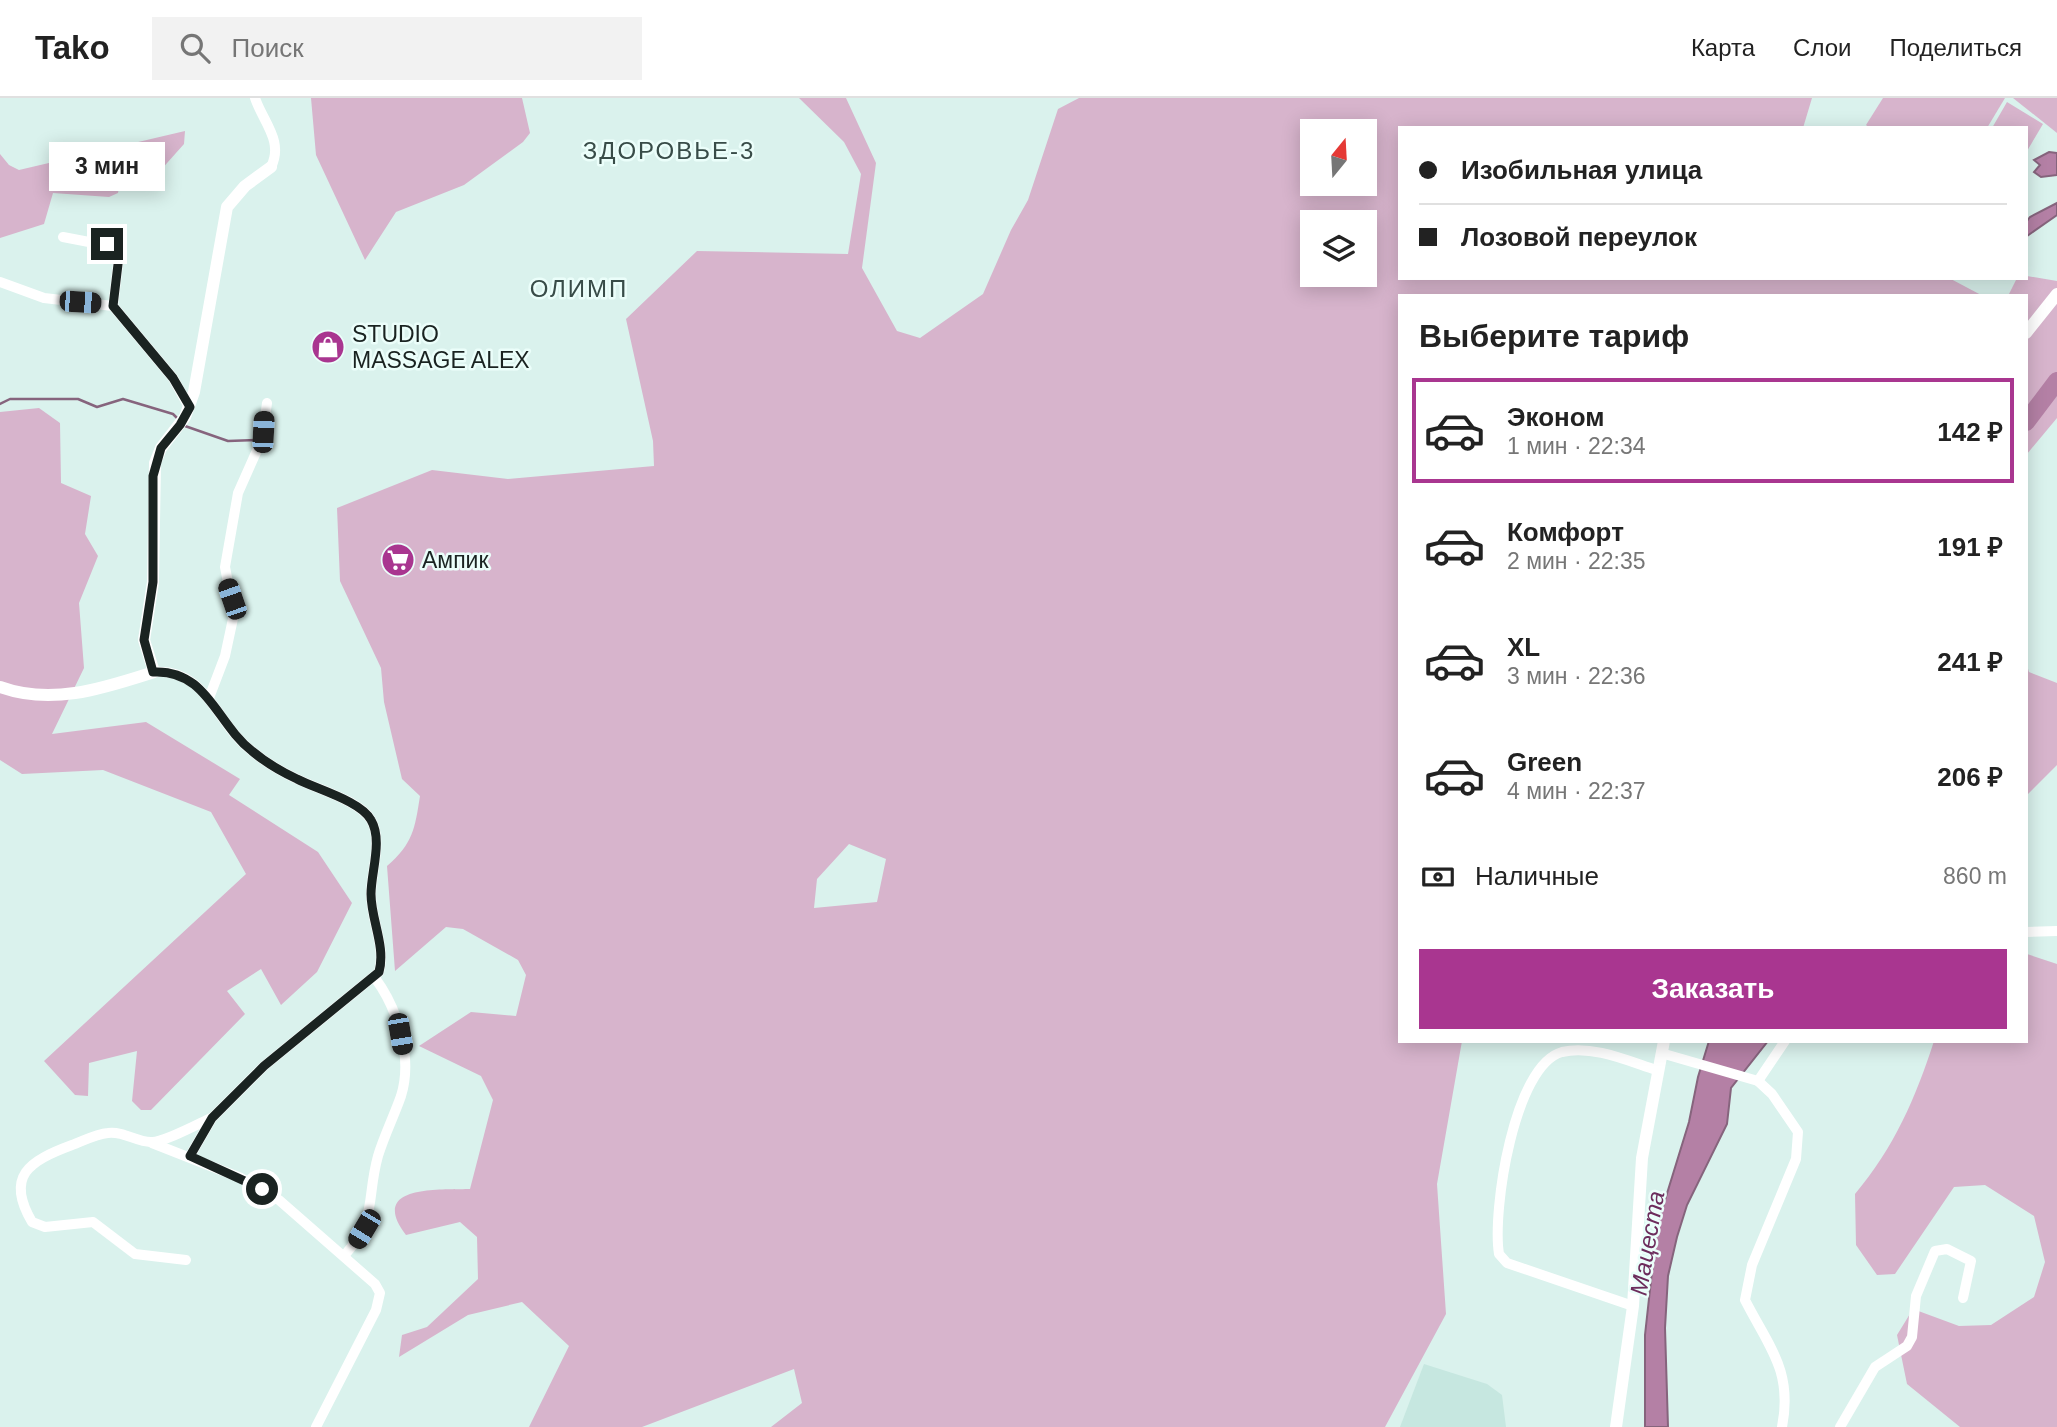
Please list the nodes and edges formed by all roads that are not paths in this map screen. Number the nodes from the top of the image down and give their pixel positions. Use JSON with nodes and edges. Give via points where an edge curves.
{"nodes":[{"id":1,"x":255,"y":98,"type":"edge"},
{"id":2,"x":271,"y":167,"type":"joint"},
{"id":3,"x":63,"y":237,"type":"dead end"},
{"id":4,"x":0,"y":282,"type":"edge"},
{"id":5,"x":2057,"y":294,"type":"edge"},
{"id":6,"x":113,"y":306,"type":"junction"},
{"id":7,"x":2028,"y":330,"type":"edge"},
{"id":8,"x":267,"y":403,"type":"dead end"},
{"id":9,"x":190,"y":407,"type":"junction"},
{"id":10,"x":153,"y":672,"type":"junction"},
{"id":11,"x":0,"y":687,"type":"edge"},
{"id":12,"x":209,"y":698,"type":"junction"},
{"id":13,"x":2057,"y":931,"type":"edge"},
{"id":14,"x":2028,"y":932,"type":"edge"},
{"id":15,"x":375,"y":978,"type":"junction"},
{"id":16,"x":1783,"y":1043,"type":"edge"},
{"id":17,"x":1663,"y":1047,"type":"edge"},
{"id":18,"x":1657,"y":1070,"type":"junction"},
{"id":19,"x":1754,"y":1080,"type":"junction"},
{"id":20,"x":212,"y":1118,"type":"junction"},
{"id":21,"x":152,"y":1143,"type":"junction"},
{"id":22,"x":190,"y":1156,"type":"junction"},
{"id":23,"x":344,"y":1256,"type":"junction"},
{"id":24,"x":186,"y":1260,"type":"dead end"},
{"id":25,"x":1963,"y":1298,"type":"dead end"},
{"id":26,"x":1633,"y":1306,"type":"junction"},
{"id":27,"x":316,"y":1427,"type":"edge"},
{"id":28,"x":1616,"y":1427,"type":"edge"},
{"id":29,"x":1782,"y":1427,"type":"edge"},
{"id":30,"x":1840,"y":1427,"type":"edge"}],
"edges":[{"from":1,"to":2,"type":"street","via":[[275,142]]},
{"from":2,"to":9,"type":"street","via":[[227,207]]},
{"from":3,"to":6,"type":"street","via":[[116,247]]},
{"from":4,"to":6,"type":"street","via":[[44,298]]},
{"from":5,"to":7,"type":"street"},
{"from":6,"to":9,"type":"street","via":[[173,378]]},
{"from":8,"to":12,"type":"street","via":[[262,439],[238,493],[225,567],[234,614]]},
{"from":9,"to":10,"type":"street","via":[[161,448],[153,476],[153,582],[144,640]]},
{"from":10,"to":11,"type":"street","via":[[66,695]]},
{"from":10,"to":12,"type":"street","via":[[190,679]]},
{"from":12,"to":15,"type":"street","via":[[252,751],[371,818],[375,832],[371,903],[382,953]]},
{"from":13,"to":14,"type":"street"},
{"from":15,"to":20,"type":"street","via":[[264,1066]]},
{"from":15,"to":23,"type":"street","via":[[395,1017],[404,1078],[377,1158],[364,1229]]},
{"from":16,"to":19,"type":"street"},
{"from":17,"to":18,"type":"street"},
{"from":17,"to":19,"type":"street","via":[[1693,1063]]},
{"from":18,"to":26,"type":"street","via":[[1642,1158]]},
{"from":18,"to":26,"type":"street","via":[[1582,1050],[1560,1053],[1545,1063],[1520,1105],[1500,1213],[1497,1245],[1507,1263]]},
{"from":19,"to":29,"type":"street","via":[[1772,1094],[1798,1132],[1796,1159],[1752,1265],[1745,1300],[1778,1357],[1786,1389]]},
{"from":20,"to":21,"type":"street"},
{"from":20,"to":22,"type":"street"},
{"from":21,"to":22,"type":"street"},
{"from":21,"to":24,"type":"street","via":[[108,1133],[59,1150],[24,1172],[20,1196],[32,1222],[39,1226],[93,1222],[135,1254]]},
{"from":22,"to":23,"type":"street","via":[[262,1189]]},
{"from":23,"to":27,"type":"street","via":[[376,1284],[379,1301]]},
{"from":25,"to":30,"type":"street","via":[[1971,1261],[1947,1249],[1935,1251],[1916,1296],[1913,1337],[1875,1367]]},
{"from":26,"to":28,"type":"street"}]}
